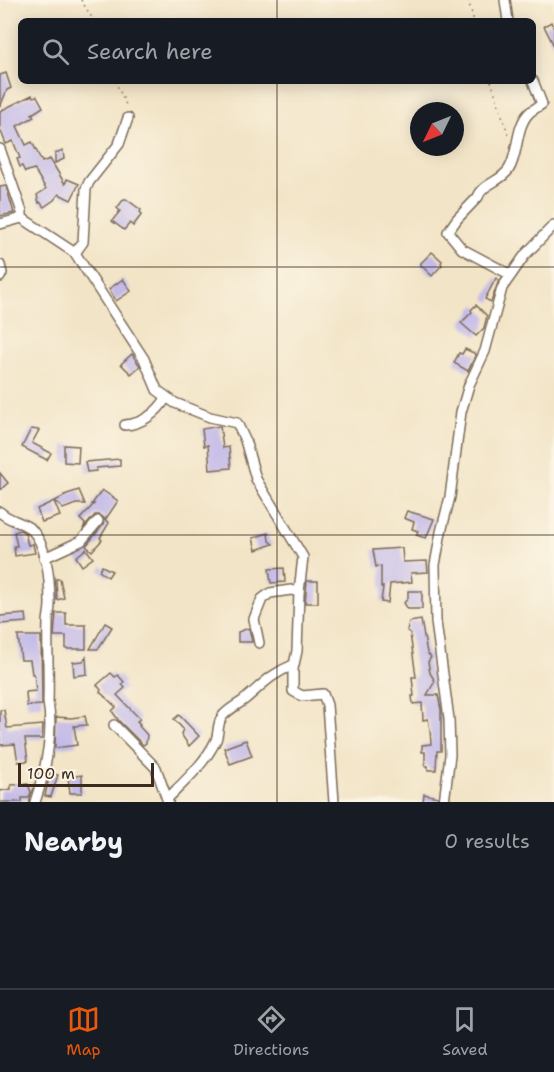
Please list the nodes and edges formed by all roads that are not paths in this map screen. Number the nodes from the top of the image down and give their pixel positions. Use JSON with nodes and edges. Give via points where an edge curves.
{"nodes":[{"id":1,"x":505,"y":0,"type":"edge"},
{"id":2,"x":508,"y":18,"type":"edge"},
{"id":3,"x":534,"y":84,"type":"edge"},
{"id":4,"x":129,"y":118,"type":"road end"},
{"id":5,"x":0,"y":149,"type":"edge"},
{"id":6,"x":22,"y":218,"type":"junction"},
{"id":7,"x":0,"y":224,"type":"edge"},
{"id":8,"x":554,"y":225,"type":"edge"},
{"id":9,"x":75,"y":253,"type":"junction"},
{"id":10,"x":0,"y":265,"type":"edge"},
{"id":11,"x":511,"y":275,"type":"junction"},
{"id":12,"x":0,"y":277,"type":"edge"},
{"id":13,"x":166,"y":398,"type":"junction"},
{"id":14,"x":125,"y":425,"type":"dead end"},
{"id":15,"x":0,"y":512,"type":"edge"},
{"id":16,"x":98,"y":521,"type":"dead end"},
{"id":17,"x":44,"y":558,"type":"junction"},
{"id":18,"x":299,"y":592,"type":"junction"},
{"id":19,"x":259,"y":643,"type":"dead end"},
{"id":20,"x":293,"y":665,"type":"junction"},
{"id":21,"x":114,"y":725,"type":"dead end"},
{"id":22,"x":168,"y":800,"type":"edge"},
{"id":23,"x":35,"y":802,"type":"edge"},
{"id":24,"x":334,"y":802,"type":"edge"},
{"id":25,"x":444,"y":802,"type":"edge"}],
"edges":[{"from":1,"to":2,"type":"street"},
{"from":3,"to":11,"type":"street","via":[[542,104],[528,114],[508,170],[479,193],[448,232],[462,249]]},
{"from":4,"to":9,"type":"street","via":[[119,144],[86,189],[82,242]]},
{"from":5,"to":6,"type":"street"},
{"from":6,"to":7,"type":"street"},
{"from":6,"to":9,"type":"street"},
{"from":8,"to":11,"type":"street"},
{"from":9,"to":13,"type":"street","via":[[144,359],[157,390]]},
{"from":10,"to":12,"type":"street"},
{"from":11,"to":25,"type":"street","via":[[498,298],[488,342],[461,412],[450,496],[435,564],[436,622],[450,731]]},
{"from":13,"to":14,"type":"street","via":[[144,420]]},
{"from":13,"to":18,"type":"street","via":[[210,417],[237,423],[256,479],[303,557]]},
{"from":15,"to":17,"type":"street","via":[[30,528]]},
{"from":16,"to":17,"type":"street","via":[[81,541]]},
{"from":17,"to":23,"type":"street","via":[[50,607],[50,714],[45,768]]},
{"from":18,"to":19,"type":"street","via":[[270,592],[262,599],[254,620]]},
{"from":18,"to":20,"type":"street"},
{"from":20,"to":22,"type":"street","via":[[261,683],[225,713],[208,752]]},
{"from":20,"to":24,"type":"street","via":[[293,691],[302,696],[323,694],[327,705]]},
{"from":21,"to":22,"type":"street","via":[[156,768]]}]}
